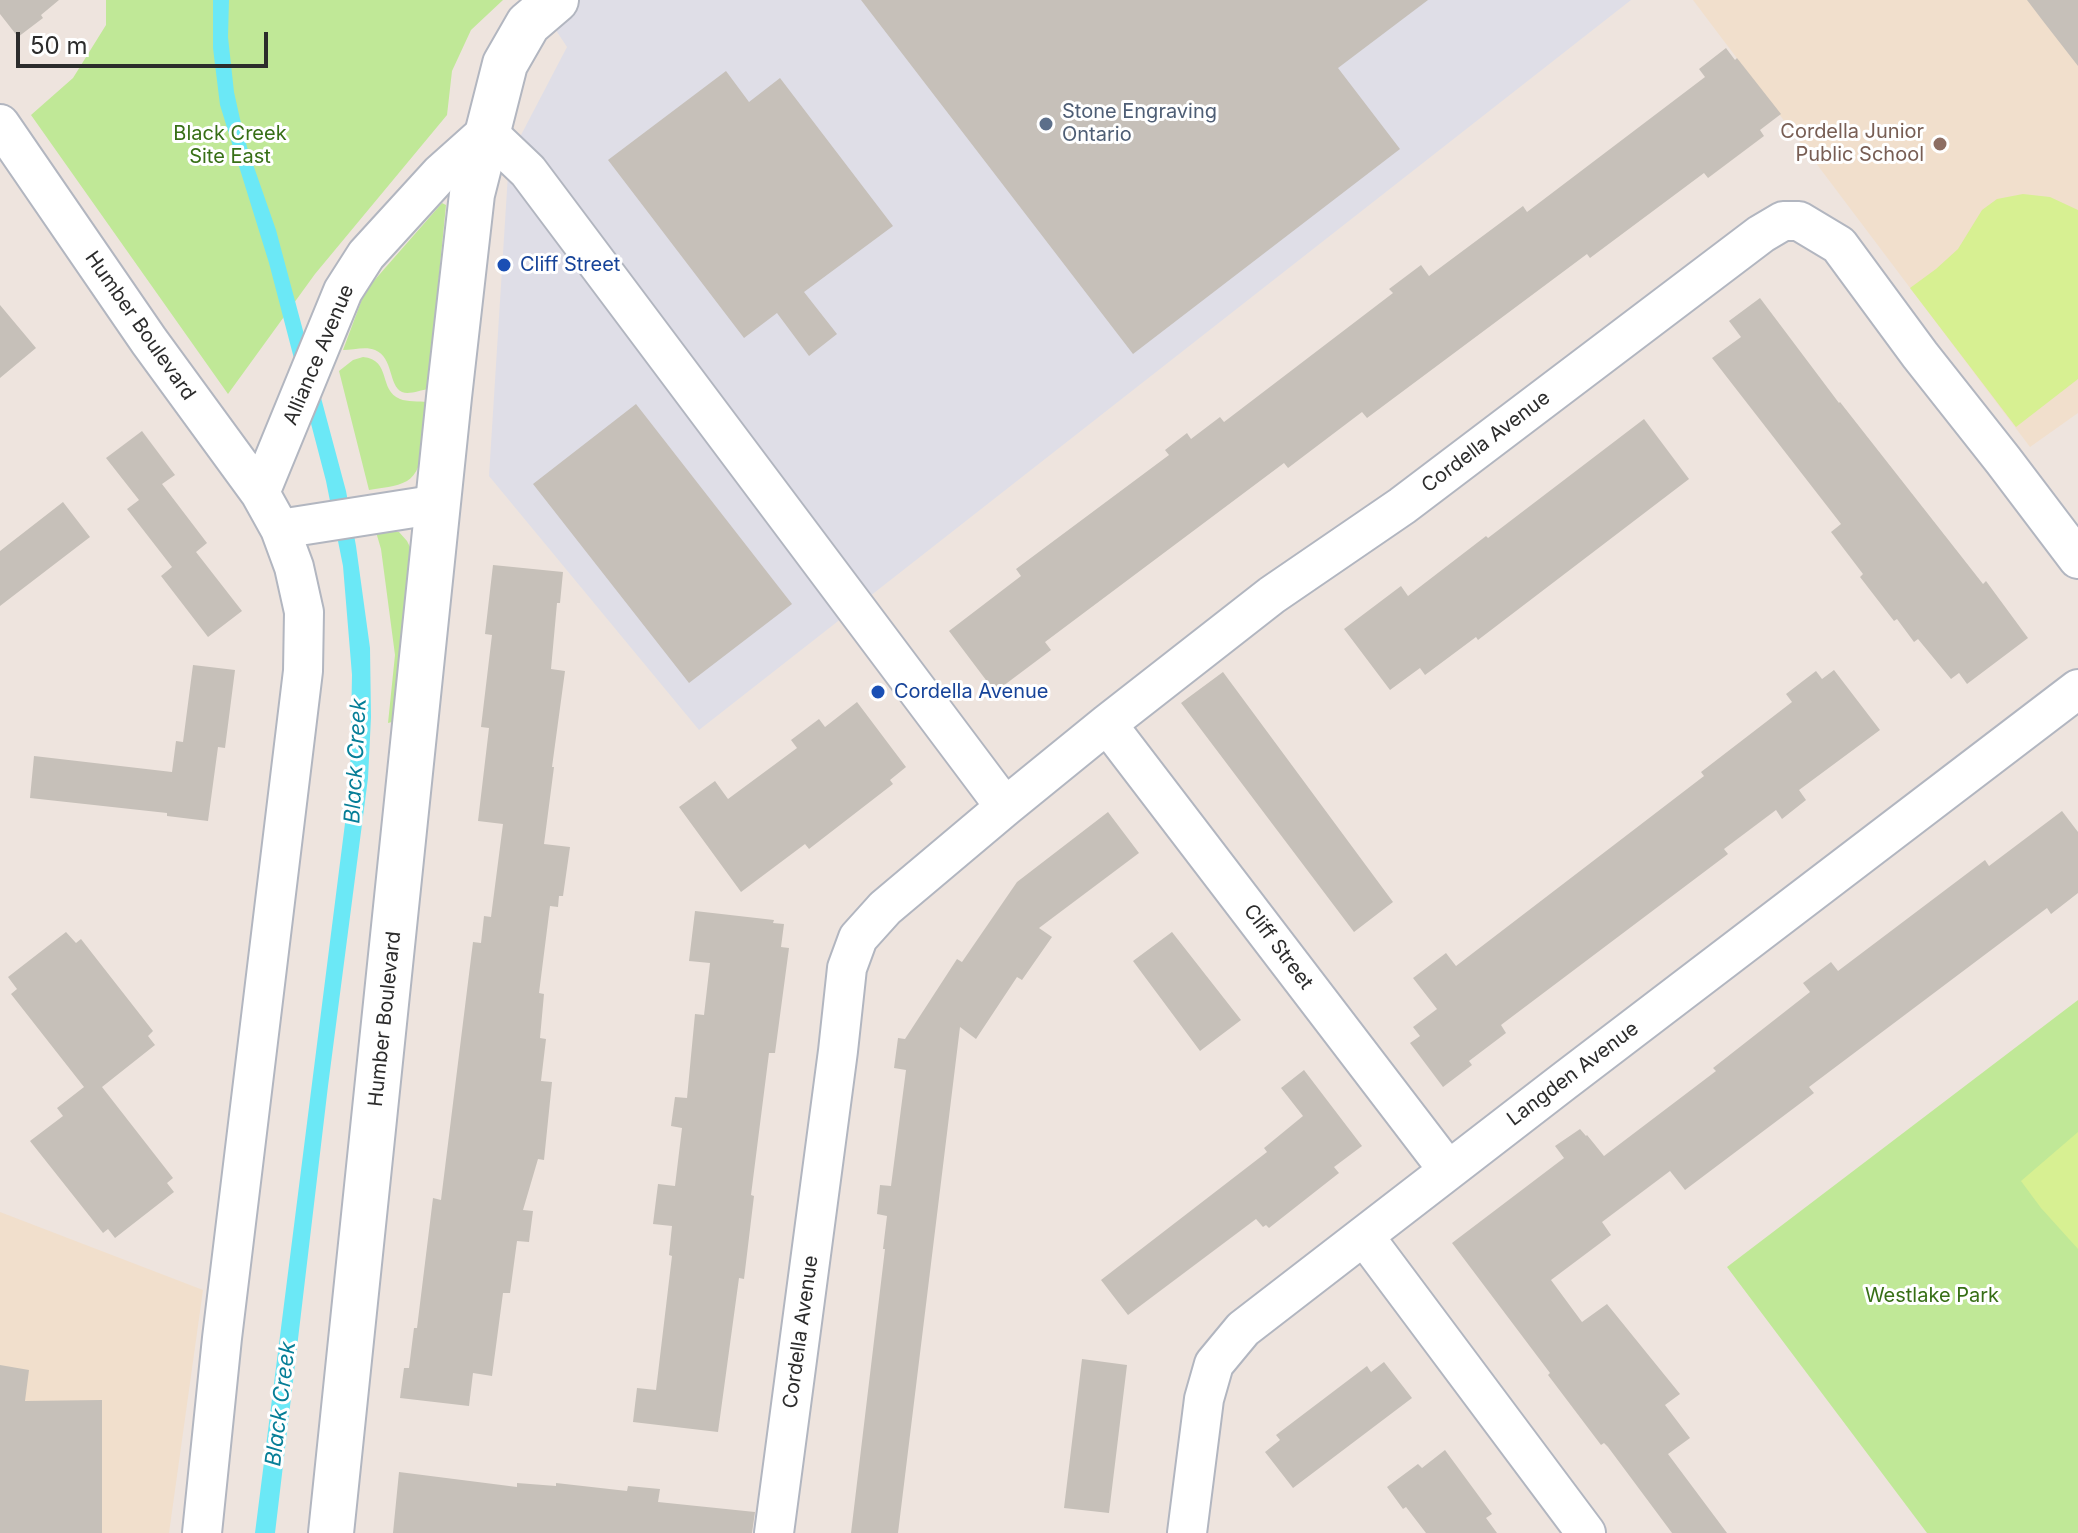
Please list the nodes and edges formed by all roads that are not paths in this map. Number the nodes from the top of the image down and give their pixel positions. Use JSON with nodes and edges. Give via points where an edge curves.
{"nodes":[{"id":1,"x":556,"y":0,"type":"edge"},
{"id":2,"x":0,"y":124,"type":"edge"},
{"id":3,"x":487,"y":132,"type":"junction"},
{"id":4,"x":260,"y":493,"type":"junction"},
{"id":5,"x":439,"y":504,"type":"junction"},
{"id":6,"x":297,"y":526,"type":"junction"},
{"id":7,"x":2078,"y":559,"type":"edge"},
{"id":8,"x":2078,"y":689,"type":"edge"},
{"id":9,"x":1107,"y":724,"type":"junction"},
{"id":10,"x":1005,"y":807,"type":"junction"},
{"id":11,"x":1448,"y":1170,"type":"junction"},
{"id":12,"x":1364,"y":1236,"type":"junction"},
{"id":13,"x":202,"y":1533,"type":"edge"},
{"id":14,"x":331,"y":1533,"type":"edge"},
{"id":15,"x":774,"y":1533,"type":"edge"},
{"id":16,"x":1187,"y":1533,"type":"edge"},
{"id":17,"x":1586,"y":1533,"type":"edge"}],
"edges":[{"from":1,"to":3,"type":"street","via":[[528,24],[505,64]]},
{"from":2,"to":4,"type":"street","name":"Humber Boulevard"},
{"from":3,"to":4,"type":"street","name":"Alliance Avenue","via":[[440,174],[366,255],[343,291]]},
{"from":3,"to":5,"type":"street","name":"Humber Boulevard","via":[[472,194]]},
{"from":3,"to":10,"type":"street","via":[[528,171]]},
{"from":4,"to":6,"type":"street","name":"Humber Boulevard"},
{"from":5,"to":6,"type":"street"},
{"from":5,"to":14,"type":"street","name":"Humber Boulevard"},
{"from":6,"to":13,"type":"street","name":"Humber Boulevard","via":[[294,567],[304,612],[303,671]]},
{"from":7,"to":9,"type":"street","name":"Cordella Avenue","via":[[1839,245],[1799,221],[1783,221],[1402,506],[1272,595]]},
{"from":8,"to":11,"type":"street","name":"Langden Avenue"},
{"from":9,"to":10,"type":"street","name":"Cordella Avenue"},
{"from":9,"to":11,"type":"street","name":"Cliff Street"},
{"from":10,"to":15,"type":"street","name":"Cordella Avenue","via":[[885,908],[858,938],[847,968]]},
{"from":11,"to":12,"type":"street","name":"Langden Avenue"},
{"from":12,"to":16,"type":"street","name":"Langden Avenue","via":[[1243,1329],[1214,1364],[1204,1399]]},
{"from":12,"to":17,"type":"street"}]}
